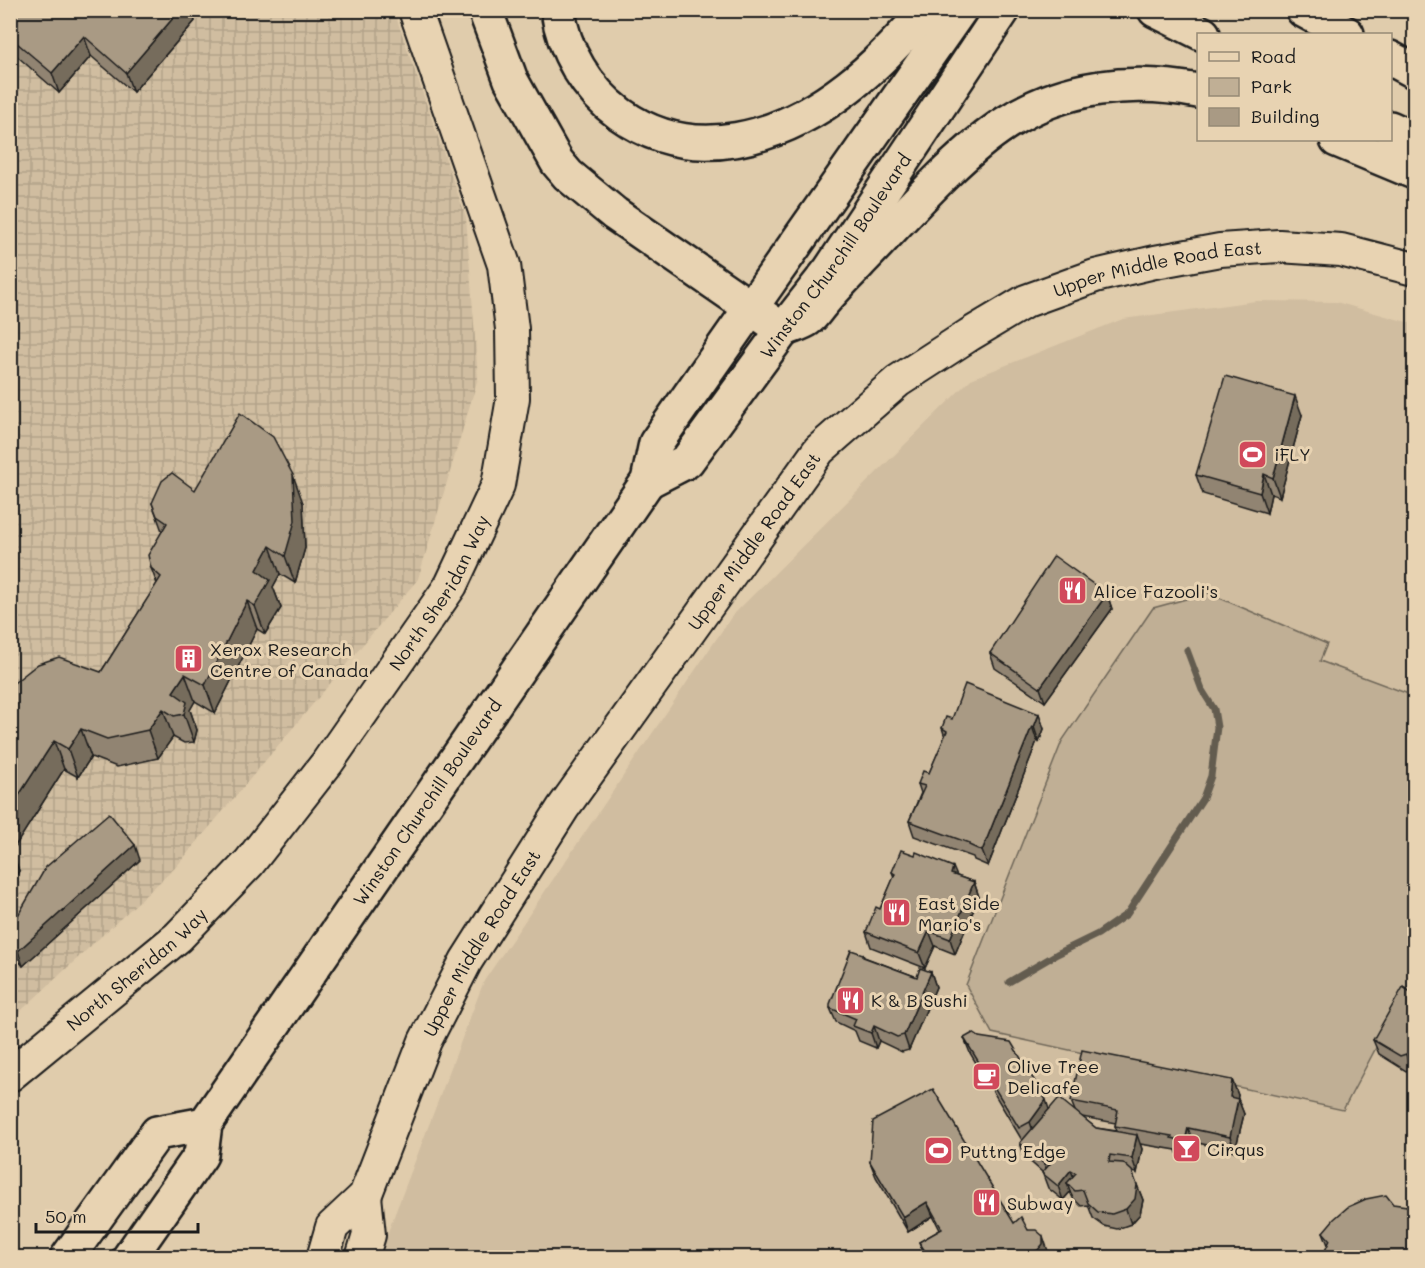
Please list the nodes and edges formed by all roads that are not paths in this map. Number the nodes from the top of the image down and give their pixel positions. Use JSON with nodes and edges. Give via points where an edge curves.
{"nodes":[{"id":1,"x":415,"y":10,"type":"edge"},
{"id":2,"x":485,"y":10,"type":"edge"},
{"id":3,"x":558,"y":10,"type":"edge"},
{"id":4,"x":927,"y":10,"type":"edge"},
{"id":5,"x":960,"y":10,"type":"edge"},
{"id":6,"x":1003,"y":10,"type":"edge"},
{"id":7,"x":1155,"y":10,"type":"edge"},
{"id":8,"x":1303,"y":10,"type":"edge"},
{"id":9,"x":1201,"y":33,"type":"edge"},
{"id":10,"x":1345,"y":33,"type":"edge"},
{"id":11,"x":1392,"y":59,"type":"edge"},
{"id":12,"x":1414,"y":71,"type":"edge"},
{"id":13,"x":1197,"y":91,"type":"edge"},
{"id":14,"x":1392,"y":129,"type":"edge"},
{"id":15,"x":1414,"y":140,"type":"edge"},
{"id":16,"x":1339,"y":141,"type":"edge"},
{"id":17,"x":1414,"y":172,"type":"edge"},
{"id":18,"x":1414,"y":269,"type":"edge"},
{"id":19,"x":751,"y":307,"type":"junction"},
{"id":20,"x":783,"y":330,"type":"junction"},
{"id":21,"x":648,"y":481,"type":"junction"},
{"id":22,"x":10,"y":1075,"type":"edge"},
{"id":23,"x":205,"y":1124,"type":"junction"},
{"id":24,"x":365,"y":1196,"type":"junction"},
{"id":25,"x":68,"y":1257,"type":"edge"},
{"id":26,"x":129,"y":1257,"type":"edge"},
{"id":27,"x":323,"y":1257,"type":"edge"},
{"id":28,"x":362,"y":1257,"type":"edge"}],
"edges":[{"from":1,"to":22,"type":"street","name":"North Sheridan Way","via":[[504,265],[512,329],[513,398],[498,485],[451,585],[327,763],[249,863],[178,937]]},
{"from":2,"to":19,"type":"main road","via":[[511,80],[568,175],[615,214]]},
{"from":3,"to":4,"type":"main road","via":[[564,41],[609,106],[664,136],[704,142],[729,141],[778,129],[824,104],[850,86]]},
{"from":5,"to":19,"type":"main road","name":"Winston Churchill Boulevard"},
{"from":6,"to":20,"type":"main road","name":"Winston Churchill Boulevard","via":[[830,270]]},
{"from":7,"to":9,"type":"main road"},
{"from":8,"to":10,"type":"main road"},
{"from":11,"to":12,"type":"main road"},
{"from":13,"to":20,"type":"main road","via":[[1158,84],[1098,87],[1055,99],[1006,123],[942,178],[809,319]]},
{"from":14,"to":15,"type":"main road"},
{"from":16,"to":17,"type":"main road"},
{"from":18,"to":24,"type":"street","name":"Upper Middle Road East","via":[[1341,250],[1279,246],[1220,250],[1095,276],[1026,301],[969,335],[898,381],[819,450],[563,808],[466,961],[425,1041]]},
{"from":19,"to":20,"type":"main road"},
{"from":19,"to":21,"type":"main road","name":"Winston Churchill Boulevard","via":[[656,443]]},
{"from":20,"to":21,"type":"main road","name":"Winston Churchill Boulevard","via":[[687,461]]},
{"from":21,"to":23,"type":"main road","name":"Winston Churchill Boulevard"},
{"from":23,"to":25,"type":"main road","via":[[157,1133]]},
{"from":23,"to":26,"type":"main road","name":"Winston Churchill Boulevard","via":[[201,1155]]},
{"from":24,"to":27,"type":"street","name":"Upper Middle Road East","via":[[332,1227]]},
{"from":24,"to":28,"type":"street","name":"Upper Middle Road East","via":[[369,1235]]}]}
